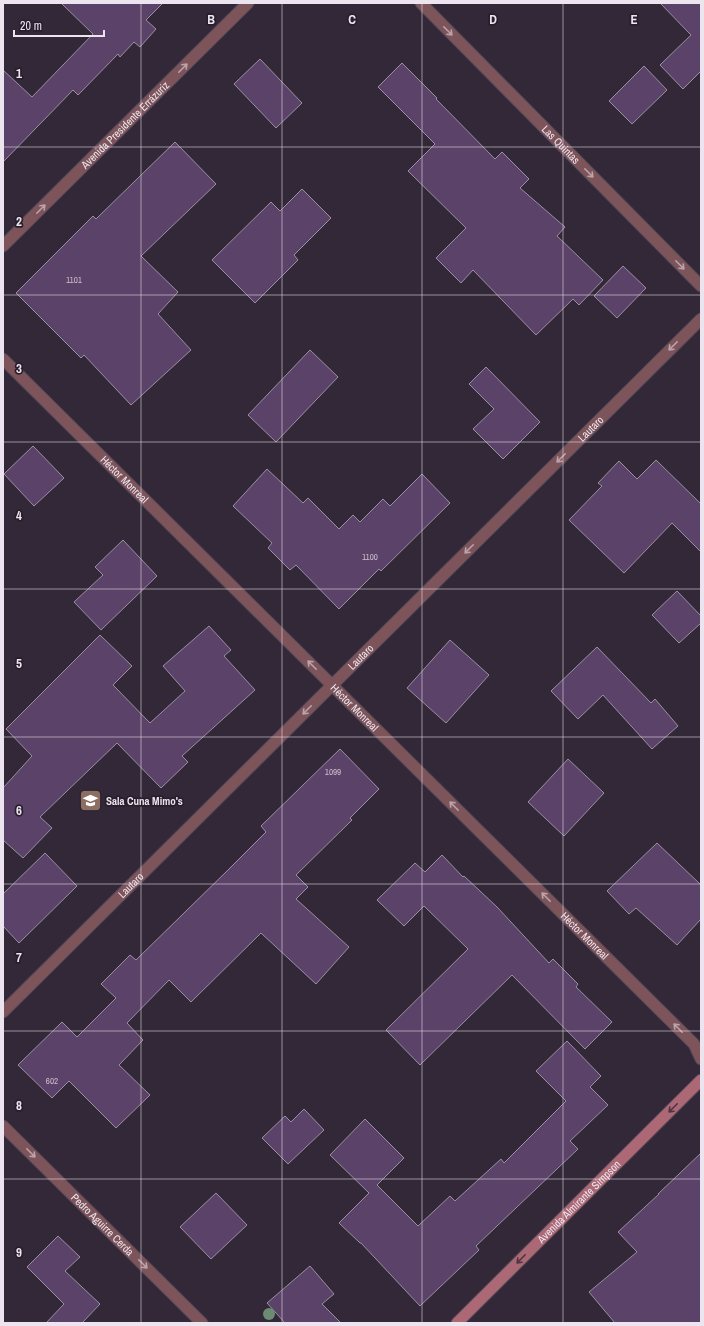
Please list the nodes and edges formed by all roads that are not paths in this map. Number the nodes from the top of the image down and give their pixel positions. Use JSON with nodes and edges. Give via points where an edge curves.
{"nodes":[{"id":1,"x":248,"y":3,"type":"edge"},
{"id":2,"x":421,"y":3,"type":"edge"},
{"id":3,"x":3,"y":246,"type":"edge"},
{"id":4,"x":701,"y":286,"type":"edge"},
{"id":5,"x":701,"y":319,"type":"edge"},
{"id":6,"x":3,"y":359,"type":"edge"},
{"id":7,"x":332,"y":685,"type":"junction"},
{"id":8,"x":3,"y":1012,"type":"edge"},
{"id":9,"x":701,"y":1059,"type":"edge"},
{"id":10,"x":701,"y":1080,"type":"edge"},
{"id":11,"x":3,"y":1126,"type":"edge"},
{"id":12,"x":202,"y":1323,"type":"edge"},
{"id":13,"x":457,"y":1323,"type":"edge"}],
"edges":[{"from":3,"to":1,"type":"street","name":"Avenida Presidente Errázuriz","one_way":true},
{"from":2,"to":4,"type":"street","name":"Las Quintas","one_way":true},
{"from":5,"to":7,"type":"street","name":"Lautaro","one_way":true},
{"from":7,"to":6,"type":"street","name":"Héctor Monreal","one_way":true},
{"from":7,"to":8,"type":"street","name":"Lautaro","one_way":true},
{"from":9,"to":7,"type":"street","name":"Héctor Monreal","one_way":true,"via":[[694,1044]]},
{"from":10,"to":13,"type":"main road","name":"Avenida Almirante Simpson","one_way":true},
{"from":11,"to":12,"type":"street","name":"Pedro Aguirre Cerda","one_way":true}]}
